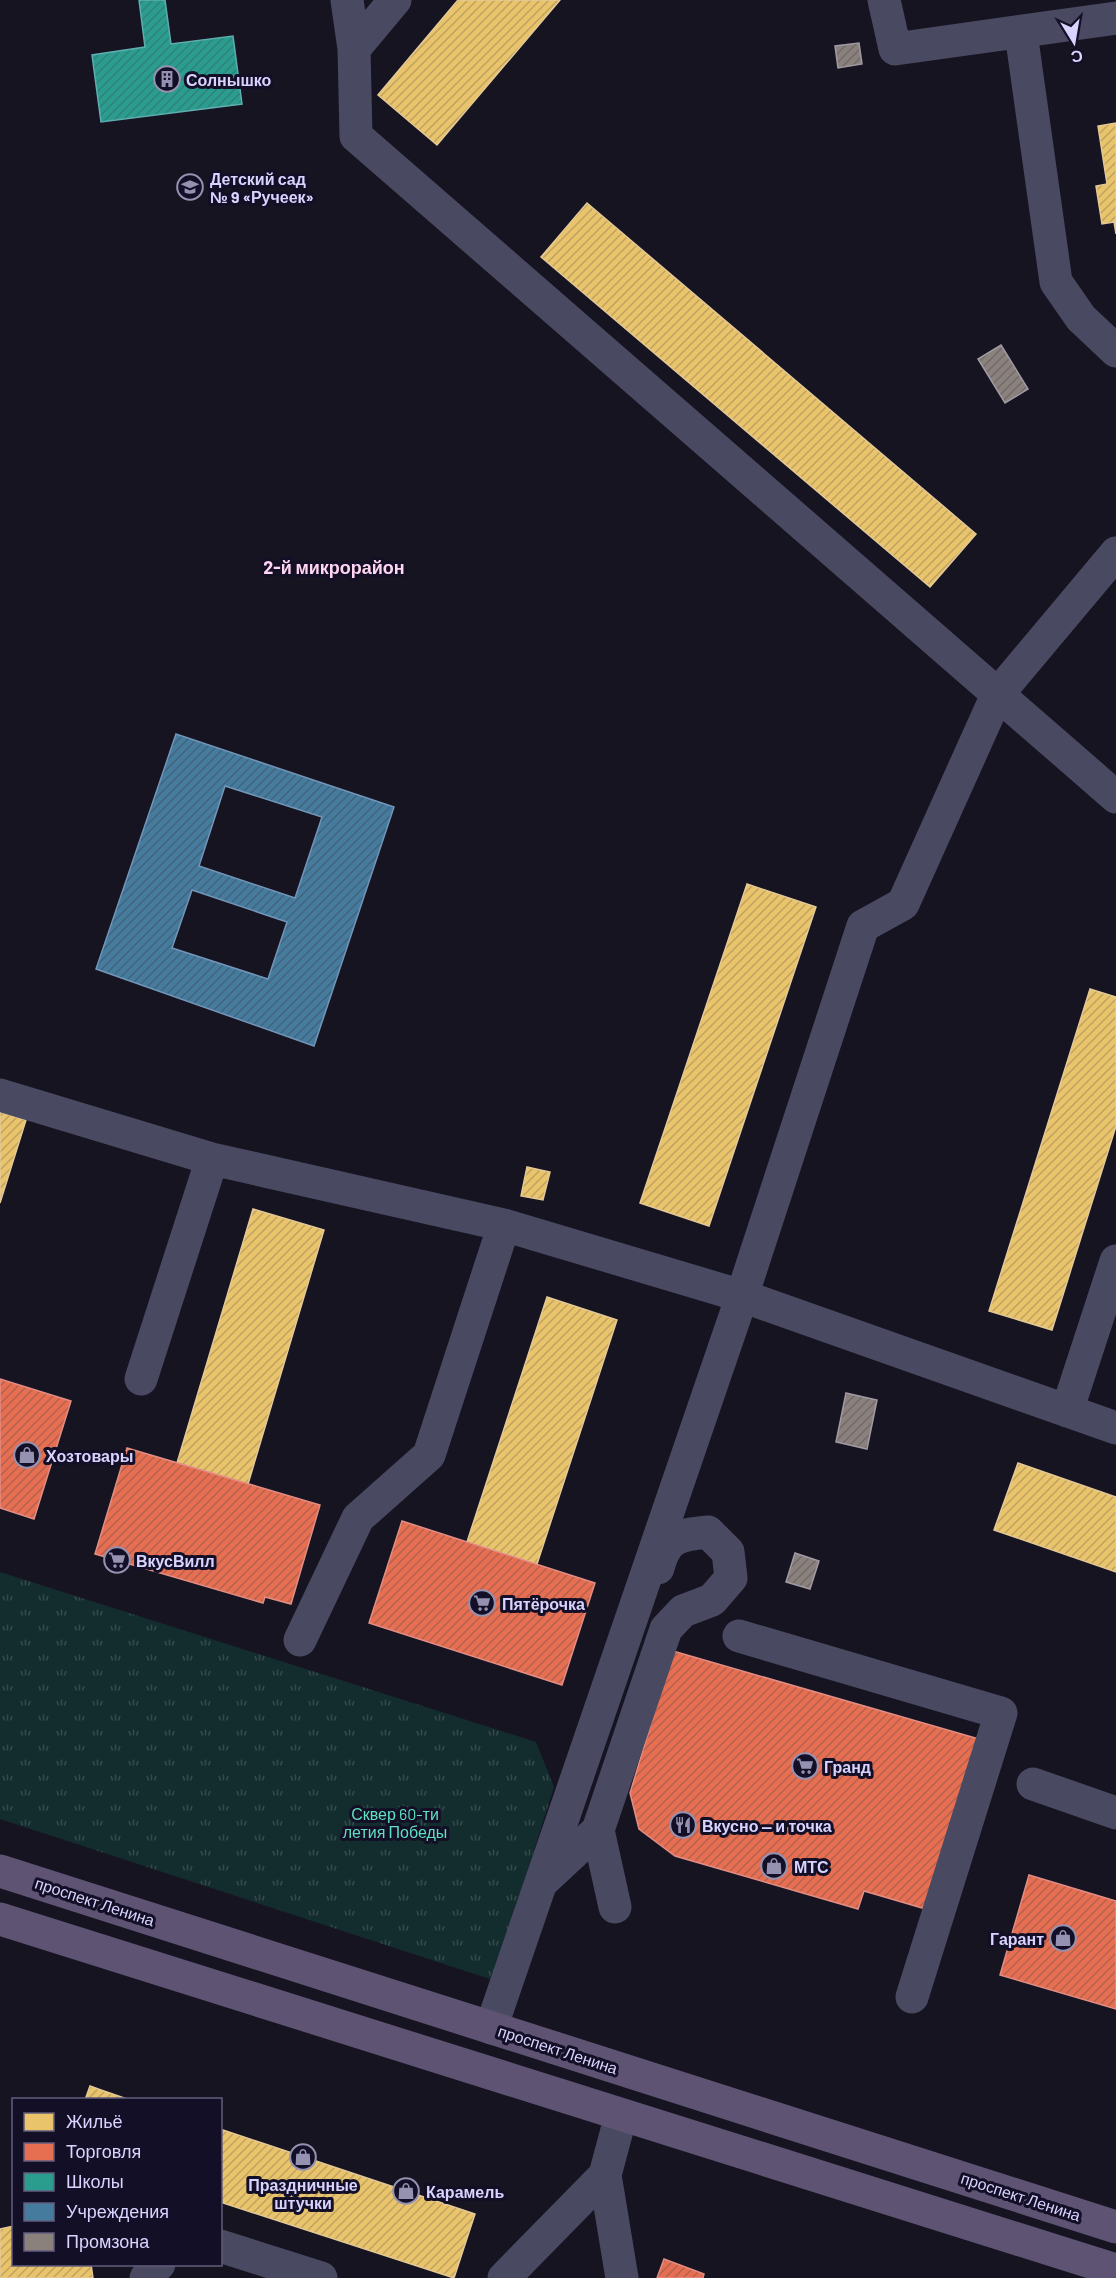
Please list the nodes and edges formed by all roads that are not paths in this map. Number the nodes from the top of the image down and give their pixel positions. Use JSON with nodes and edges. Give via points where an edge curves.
{"nodes":[{"id":1,"x":347,"y":0,"type":"edge"},
{"id":2,"x":394,"y":0,"type":"edge"},
{"id":3,"x":884,"y":0,"type":"edge"},
{"id":4,"x":1112,"y":12,"type":"edge"},
{"id":5,"x":1021,"y":33,"type":"junction"},
{"id":6,"x":354,"y":49,"type":"junction"},
{"id":7,"x":1116,"y":351,"type":"edge"},
{"id":8,"x":1116,"y":553,"type":"edge"},
{"id":9,"x":997,"y":695,"type":"junction"},
{"id":10,"x":1116,"y":797,"type":"edge"},
{"id":11,"x":0,"y":1095,"type":"edge"},
{"id":12,"x":212,"y":1159,"type":"junction"},
{"id":13,"x":504,"y":1225,"type":"junction"},
{"id":14,"x":1116,"y":1261,"type":"edge"},
{"id":15,"x":742,"y":1296,"type":"junction"},
{"id":16,"x":141,"y":1379,"type":"dead end"},
{"id":17,"x":1067,"y":1411,"type":"junction"},
{"id":18,"x":1116,"y":1428,"type":"edge"},
{"id":19,"x":739,"y":1636,"type":"dead end"},
{"id":20,"x":300,"y":1640,"type":"dead end"},
{"id":21,"x":593,"y":1730,"type":"junction"},
{"id":22,"x":1033,"y":1784,"type":"dead end"},
{"id":23,"x":1116,"y":1812,"type":"edge"},
{"id":24,"x":598,"y":1830,"type":"junction"},
{"id":25,"x":0,"y":1870,"type":"edge"},
{"id":26,"x":539,"y":1884,"type":"junction"},
{"id":27,"x":615,"y":1907,"type":"dead end"},
{"id":28,"x":0,"y":1919,"type":"edge"},
{"id":29,"x":912,"y":1997,"type":"dead end"},
{"id":30,"x":491,"y":2028,"type":"junction"},
{"id":31,"x":621,"y":2115,"type":"junction"},
{"id":32,"x":605,"y":2175,"type":"junction"},
{"id":33,"x":1116,"y":2227,"type":"edge"},
{"id":34,"x":222,"y":2247,"type":"edge"},
{"id":35,"x":158,"y":2266,"type":"edge"},
{"id":36,"x":1116,"y":2270,"type":"edge"},
{"id":37,"x":146,"y":2278,"type":"edge"},
{"id":38,"x":321,"y":2278,"type":"edge"},
{"id":39,"x":504,"y":2278,"type":"edge"},
{"id":40,"x":621,"y":2278,"type":"edge"}],
"edges":[{"from":1,"to":6,"type":"lane"},
{"from":2,"to":6,"type":"lane"},
{"from":3,"to":5,"type":"lane","via":[[895,49]]},
{"from":4,"to":5,"type":"lane"},
{"from":5,"to":7,"type":"lane","via":[[1056,282],[1081,318]]},
{"from":6,"to":9,"type":"lane","via":[[356,136]]},
{"from":8,"to":9,"type":"lane"},
{"from":9,"to":10,"type":"lane"},
{"from":9,"to":15,"type":"lane","via":[[903,904],[863,926]]},
{"from":11,"to":12,"type":"lane"},
{"from":12,"to":13,"type":"lane"},
{"from":12,"to":16,"type":"lane"},
{"from":13,"to":15,"type":"lane"},
{"from":13,"to":20,"type":"lane","via":[[429,1455],[358,1518]]},
{"from":14,"to":17,"type":"lane"},
{"from":15,"to":17,"type":"lane"},
{"from":15,"to":21,"type":"lane"},
{"from":17,"to":18,"type":"lane"},
{"from":19,"to":29,"type":"lane","via":[[1000,1713]]},
{"from":21,"to":24,"type":"lane","via":[[617,1717],[663,1551],[681,1534],[708,1532],[728,1552],[731,1578],[712,1600],[683,1611],[666,1629]]},
{"from":21,"to":26,"type":"lane"},
{"from":22,"to":23,"type":"lane"},
{"from":24,"to":26,"type":"lane"},
{"from":24,"to":27,"type":"lane"},
{"from":25,"to":30,"type":"main road","name":"проспект Ленина"},
{"from":26,"to":30,"type":"lane"},
{"from":28,"to":31,"type":"main road"},
{"from":30,"to":33,"type":"main road","name":"проспект Ленина"},
{"from":31,"to":32,"type":"lane"},
{"from":31,"to":36,"type":"main road"},
{"from":32,"to":39,"type":"lane"},
{"from":32,"to":40,"type":"lane"},
{"from":34,"to":38,"type":"lane"},
{"from":35,"to":37,"type":"lane"}]}
